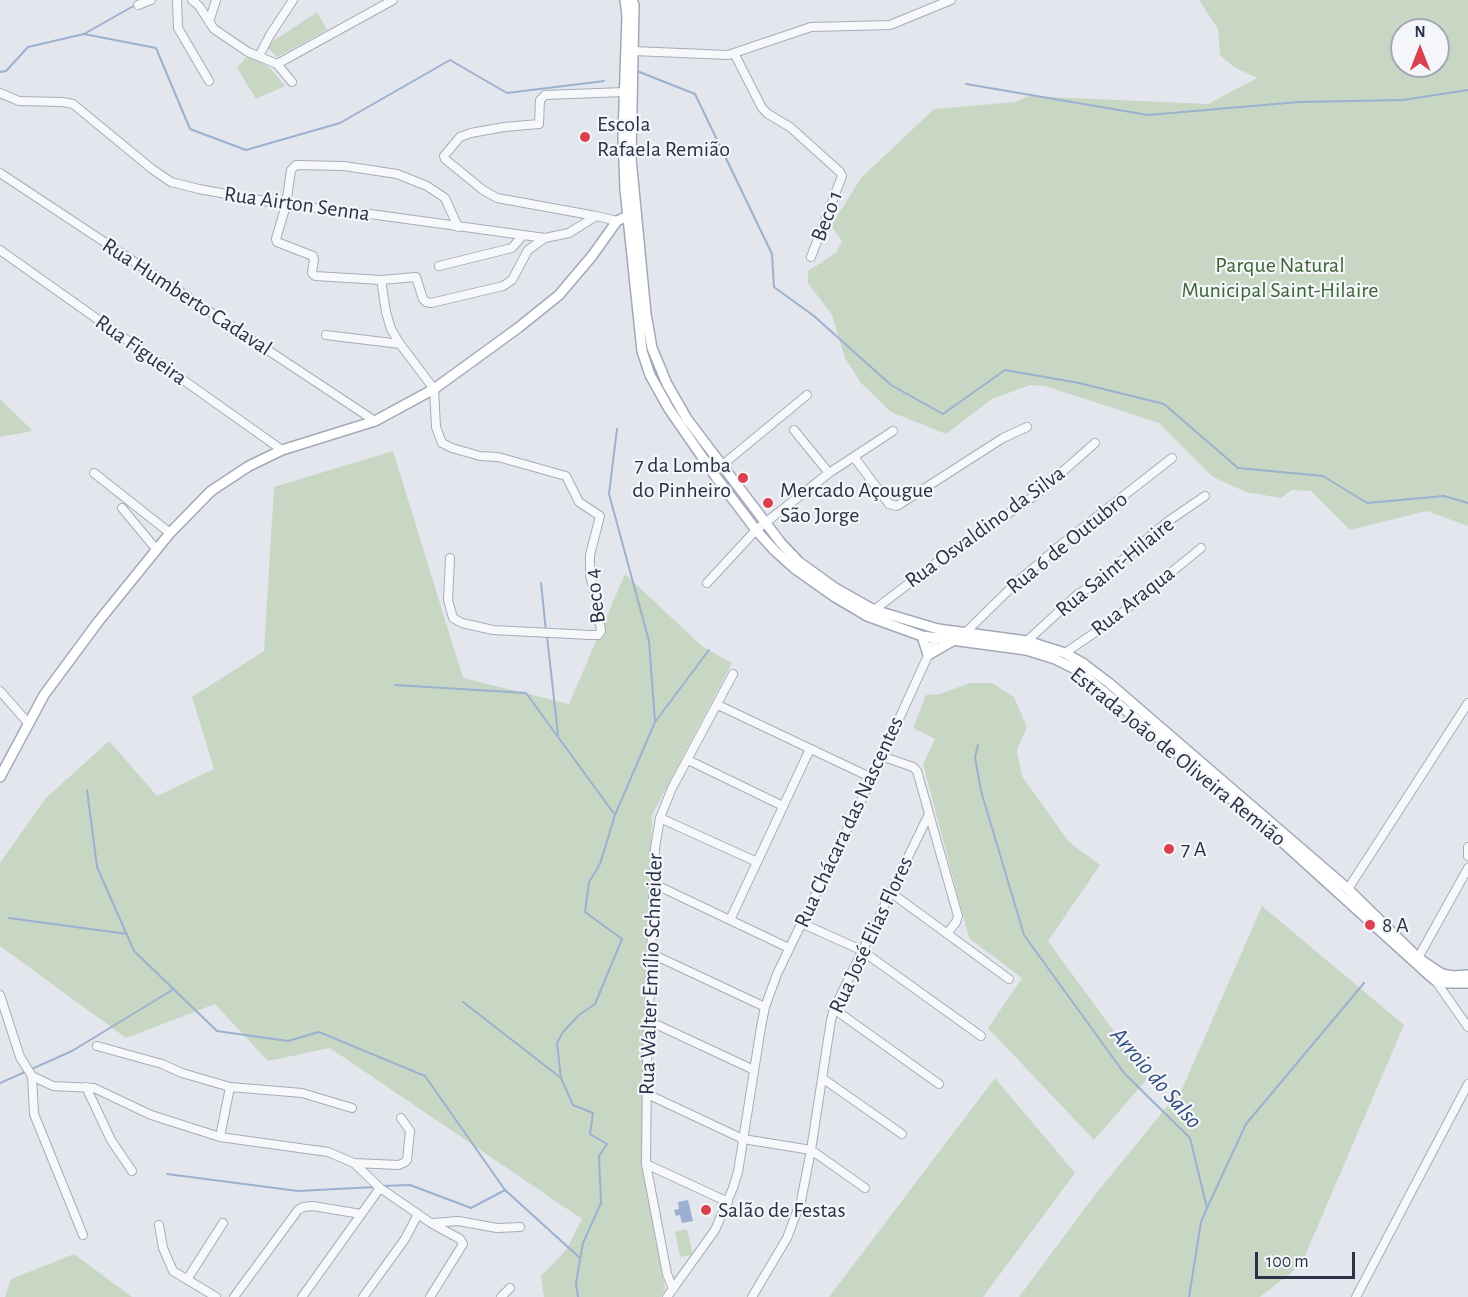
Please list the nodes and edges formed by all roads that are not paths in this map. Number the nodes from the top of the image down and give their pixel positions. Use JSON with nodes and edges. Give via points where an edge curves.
{"nodes":[{"id":1,"x":152,"y":0,"type":"edge"},
{"id":2,"x":177,"y":0,"type":"edge"},
{"id":3,"x":192,"y":0,"type":"edge"},
{"id":4,"x":216,"y":0,"type":"edge"},
{"id":5,"x":293,"y":0,"type":"edge"},
{"id":6,"x":393,"y":0,"type":"edge"},
{"id":7,"x":625,"y":0,"type":"edge"},
{"id":8,"x":632,"y":0,"type":"edge"},
{"id":9,"x":951,"y":0,"type":"edge"},
{"id":10,"x":138,"y":5,"type":"dead end"},
{"id":11,"x":209,"y":22,"type":"junction"},
{"id":12,"x":633,"y":51,"type":"junction"},
{"id":13,"x":734,"y":53,"type":"junction"},
{"id":14,"x":259,"y":56,"type":"junction"},
{"id":15,"x":277,"y":64,"type":"junction"},
{"id":16,"x":628,"y":78,"type":"junction"},
{"id":17,"x":209,"y":81,"type":"dead end"},
{"id":18,"x":292,"y":82,"type":"dead end"},
{"id":19,"x":624,"y":92,"type":"junction"},
{"id":20,"x":0,"y":93,"type":"edge"},
{"id":21,"x":0,"y":174,"type":"edge"},
{"id":22,"x":286,"y":205,"type":"junction"},
{"id":23,"x":631,"y":215,"type":"junction"},
{"id":24,"x":596,"y":216,"type":"junction"},
{"id":25,"x":617,"y":221,"type":"junction"},
{"id":26,"x":458,"y":227,"type":"junction"},
{"id":27,"x":523,"y":235,"type":"junction"},
{"id":28,"x":545,"y":238,"type":"junction"},
{"id":29,"x":0,"y":250,"type":"edge"},
{"id":30,"x":811,"y":257,"type":"dead end"},
{"id":31,"x":439,"y":266,"type":"dead end"},
{"id":32,"x":381,"y":280,"type":"junction"},
{"id":33,"x":326,"y":335,"type":"dead end"},
{"id":34,"x":400,"y":344,"type":"junction"},
{"id":35,"x":434,"y":389,"type":"junction"},
{"id":36,"x":807,"y":395,"type":"dead end"},
{"id":37,"x":375,"y":421,"type":"junction"},
{"id":38,"x":1027,"y":427,"type":"dead end"},
{"id":39,"x":794,"y":430,"type":"dead end"},
{"id":40,"x":893,"y":431,"type":"dead end"},
{"id":41,"x":1095,"y":443,"type":"dead end"},
{"id":42,"x":282,"y":450,"type":"junction"},
{"id":43,"x":854,"y":457,"type":"junction"},
{"id":44,"x":1172,"y":458,"type":"dead end"},
{"id":45,"x":721,"y":466,"type":"junction"},
{"id":46,"x":94,"y":473,"type":"dead end"},
{"id":47,"x":829,"y":473,"type":"junction"},
{"id":48,"x":1205,"y":496,"type":"dead end"},
{"id":49,"x":122,"y":508,"type":"dead end"},
{"id":50,"x":765,"y":523,"type":"junction"},
{"id":51,"x":756,"y":530,"type":"junction"},
{"id":52,"x":170,"y":532,"type":"junction"},
{"id":53,"x":1201,"y":548,"type":"dead end"},
{"id":54,"x":156,"y":549,"type":"junction"},
{"id":55,"x":450,"y":558,"type":"dead end"},
{"id":56,"x":706,"y":583,"type":"dead end"},
{"id":57,"x":874,"y":609,"type":"junction"},
{"id":58,"x":966,"y":632,"type":"junction"},
{"id":59,"x":922,"y":636,"type":"junction"},
{"id":60,"x":936,"y":638,"type":"junction"},
{"id":61,"x":1006,"y":638,"type":"junction"},
{"id":62,"x":954,"y":640,"type":"junction"},
{"id":63,"x":1027,"y":641,"type":"junction"},
{"id":64,"x":1065,"y":653,"type":"junction"},
{"id":65,"x":928,"y":656,"type":"junction"},
{"id":66,"x":733,"y":674,"type":"dead end"},
{"id":67,"x":1106,"y":686,"type":"junction"},
{"id":68,"x":0,"y":691,"type":"edge"},
{"id":69,"x":1468,"y":703,"type":"edge"},
{"id":70,"x":718,"y":705,"type":"junction"},
{"id":71,"x":29,"y":724,"type":"junction"},
{"id":72,"x":810,"y":749,"type":"junction"},
{"id":73,"x":881,"y":756,"type":"junction"},
{"id":74,"x":688,"y":760,"type":"junction"},
{"id":75,"x":0,"y":777,"type":"edge"},
{"id":76,"x":872,"y":778,"type":"junction"},
{"id":77,"x":783,"y":806,"type":"junction"},
{"id":78,"x":929,"y":814,"type":"junction"},
{"id":79,"x":660,"y":818,"type":"junction"},
{"id":80,"x":1468,"y":847,"type":"edge"},
{"id":81,"x":1468,"y":856,"type":"edge"},
{"id":82,"x":757,"y":862,"type":"junction"},
{"id":83,"x":1468,"y":868,"type":"edge"},
{"id":84,"x":654,"y":884,"type":"junction"},
{"id":85,"x":1348,"y":889,"type":"junction"},
{"id":86,"x":890,"y":892,"type":"junction"},
{"id":87,"x":730,"y":920,"type":"junction"},
{"id":88,"x":801,"y":923,"type":"junction"},
{"id":89,"x":947,"y":934,"type":"junction"},
{"id":90,"x":789,"y":948,"type":"junction"},
{"id":91,"x":861,"y":950,"type":"junction"},
{"id":92,"x":652,"y":954,"type":"junction"},
{"id":93,"x":1418,"y":958,"type":"junction"},
{"id":94,"x":1468,"y":975,"type":"edge"},
{"id":95,"x":1009,"y":979,"type":"dead end"},
{"id":96,"x":1435,"y":980,"type":"junction"},
{"id":97,"x":1468,"y":983,"type":"edge"},
{"id":98,"x":0,"y":995,"type":"edge"},
{"id":99,"x":765,"y":1006,"type":"junction"},
{"id":100,"x":834,"y":1009,"type":"junction"},
{"id":101,"x":649,"y":1022,"type":"junction"},
{"id":102,"x":1468,"y":1027,"type":"edge"},
{"id":103,"x":981,"y":1036,"type":"dead end"},
{"id":104,"x":97,"y":1046,"type":"dead end"},
{"id":105,"x":754,"y":1070,"type":"junction"},
{"id":106,"x":32,"y":1076,"type":"junction"},
{"id":107,"x":822,"y":1078,"type":"junction"},
{"id":108,"x":939,"y":1084,"type":"dead end"},
{"id":109,"x":1468,"y":1084,"type":"edge"},
{"id":110,"x":86,"y":1087,"type":"junction"},
{"id":111,"x":230,"y":1088,"type":"junction"},
{"id":112,"x":647,"y":1094,"type":"junction"},
{"id":113,"x":352,"y":1108,"type":"dead end"},
{"id":114,"x":401,"y":1118,"type":"dead end"},
{"id":115,"x":902,"y":1134,"type":"dead end"},
{"id":116,"x":220,"y":1137,"type":"junction"},
{"id":117,"x":743,"y":1139,"type":"junction"},
{"id":118,"x":811,"y":1150,"type":"junction"},
{"id":119,"x":354,"y":1163,"type":"junction"},
{"id":120,"x":646,"y":1164,"type":"junction"},
{"id":121,"x":132,"y":1171,"type":"dead end"},
{"id":122,"x":380,"y":1188,"type":"junction"},
{"id":123,"x":865,"y":1188,"type":"dead end"},
{"id":124,"x":728,"y":1202,"type":"junction"},
{"id":125,"x":362,"y":1214,"type":"junction"},
{"id":126,"x":418,"y":1214,"type":"junction"},
{"id":127,"x":224,"y":1223,"type":"dead end"},
{"id":128,"x":431,"y":1223,"type":"junction"},
{"id":129,"x":159,"y":1225,"type":"dead end"},
{"id":130,"x":520,"y":1227,"type":"dead end"},
{"id":131,"x":83,"y":1235,"type":"dead end"},
{"id":132,"x":188,"y":1278,"type":"junction"},
{"id":133,"x":510,"y":1288,"type":"dead end"},
{"id":134,"x":673,"y":1289,"type":"junction"},
{"id":135,"x":216,"y":1297,"type":"edge"},
{"id":136,"x":234,"y":1297,"type":"edge"},
{"id":137,"x":302,"y":1297,"type":"edge"},
{"id":138,"x":363,"y":1297,"type":"edge"},
{"id":139,"x":430,"y":1297,"type":"edge"},
{"id":140,"x":501,"y":1297,"type":"edge"},
{"id":141,"x":667,"y":1297,"type":"edge"},
{"id":142,"x":752,"y":1297,"type":"edge"},
{"id":143,"x":1356,"y":1297,"type":"edge"}],
"edges":[{"from":1,"to":10,"type":"street"},
{"from":2,"to":17,"type":"street","via":[[178,28]]},
{"from":3,"to":11,"type":"street"},
{"from":4,"to":11,"type":"street"},
{"from":5,"to":14,"type":"street"},
{"from":6,"to":15,"type":"street"},
{"from":7,"to":16,"type":"main road","name":"Estrada João de Oliveira Remião"},
{"from":8,"to":12,"type":"main road","name":"Estrada João de Oliveira Remião"},
{"from":9,"to":13,"type":"street","via":[[891,25],[811,27]]},
{"from":11,"to":14,"type":"street"},
{"from":12,"to":13,"type":"street"},
{"from":12,"to":16,"type":"main road","name":"Estrada João de Oliveira Remião"},
{"from":13,"to":30,"type":"street","name":"Beco 1","via":[[762,108],[790,127],[842,176]]},
{"from":14,"to":15,"type":"street"},
{"from":15,"to":18,"type":"street"},
{"from":16,"to":19,"type":"main road","name":"Estrada João de Oliveira Remião"},
{"from":16,"to":23,"type":"main road","name":"Estrada João de Oliveira Remião"},
{"from":19,"to":23,"type":"main road","name":"Estrada João de Oliveira Remião","via":[[623,136]]},
{"from":19,"to":24,"type":"street","via":[[545,95],[540,100],[539,124],[471,133],[460,137],[444,156],[497,198]]},
{"from":20,"to":22,"type":"street","name":"Rua Airton Senna","via":[[19,101],[73,104],[171,182]]},
{"from":21,"to":37,"type":"street","name":"Rua Humberto Cadaval"},
{"from":22,"to":26,"type":"street","name":"Rua Airton Senna"},
{"from":22,"to":26,"type":"street","via":[[292,167],[344,166],[397,174],[427,186],[445,198]]},
{"from":22,"to":32,"type":"street","via":[[276,239],[313,256],[313,275]]},
{"from":23,"to":25,"type":"main road"},
{"from":23,"to":45,"type":"main road","name":"Estrada João de Oliveira Remião","via":[[652,348],[678,404]]},
{"from":23,"to":51,"type":"main road","name":"Estrada João de Oliveira Remião","via":[[642,351],[650,375],[669,409]]},
{"from":24,"to":25,"type":"street"},
{"from":24,"to":28,"type":"street","name":"Rua Airton Senna","via":[[568,233]]},
{"from":25,"to":35,"type":"main road","via":[[559,295]]},
{"from":26,"to":27,"type":"street","name":"Rua Airton Senna"},
{"from":27,"to":28,"type":"street","name":"Rua Airton Senna"},
{"from":27,"to":31,"type":"street","via":[[512,248]]},
{"from":28,"to":32,"type":"street","via":[[528,250],[512,280],[503,286],[431,303],[423,299],[416,277]]},
{"from":29,"to":42,"type":"street","name":"Rua Figueira"},
{"from":32,"to":34,"type":"street","via":[[386,312]]},
{"from":33,"to":34,"type":"street"},
{"from":34,"to":35,"type":"street"},
{"from":35,"to":37,"type":"main road"},
{"from":35,"to":55,"type":"street","name":"Beco 4","via":[[436,427],[442,443],[566,476],[579,502],[600,516],[590,555],[590,574],[601,631],[590,635],[493,630],[462,623],[453,618],[448,600]]},
{"from":36,"to":45,"type":"street"},
{"from":37,"to":42,"type":"main road"},
{"from":38,"to":43,"type":"street","via":[[897,506],[889,504]]},
{"from":39,"to":47,"type":"street"},
{"from":40,"to":43,"type":"street"},
{"from":41,"to":57,"type":"street","name":"Rua Osvaldino da Silva","via":[[1037,494]]},
{"from":42,"to":52,"type":"main road","via":[[211,491]]},
{"from":43,"to":47,"type":"street"},
{"from":44,"to":58,"type":"street","name":"Rua 6 de Outubro","via":[[1017,582]]},
{"from":45,"to":50,"type":"main road","name":"Estrada João de Oliveira Remião"},
{"from":46,"to":52,"type":"street"},
{"from":47,"to":50,"type":"street"},
{"from":48,"to":63,"type":"street","name":"Rua Saint-Hilaire","via":[[1078,594]]},
{"from":49,"to":54,"type":"street"},
{"from":50,"to":51,"type":"street"},
{"from":50,"to":57,"type":"main road","name":"Estrada João de Oliveira Remião","via":[[799,562]]},
{"from":51,"to":56,"type":"street"},
{"from":51,"to":59,"type":"main road","name":"Estrada João de Oliveira Remião","via":[[794,568],[836,597],[867,616]]},
{"from":52,"to":54,"type":"main road"},
{"from":53,"to":64,"type":"street","name":"Rua Araqua","via":[[1113,620]]},
{"from":54,"to":71,"type":"main road","via":[[44,695]]},
{"from":57,"to":58,"type":"main road","name":"Estrada João de Oliveira Remião","via":[[938,629]]},
{"from":57,"to":60,"type":"main road"},
{"from":58,"to":61,"type":"main road","name":"Estrada João de Oliveira Remião"},
{"from":59,"to":60,"type":"main road","name":"Estrada João de Oliveira Remião"},
{"from":59,"to":65,"type":"main road"},
{"from":60,"to":61,"type":"main road"},
{"from":60,"to":62,"type":"main road","name":"Estrada João de Oliveira Remião"},
{"from":60,"to":65,"type":"street","name":"Rua Chácara das Nascentes"},
{"from":61,"to":63,"type":"main road","name":"Estrada João de Oliveira Remião"},
{"from":62,"to":65,"type":"main road"},
{"from":62,"to":67,"type":"main road","name":"Estrada João de Oliveira Remião","via":[[1026,650],[1055,659]]},
{"from":63,"to":64,"type":"main road","name":"Estrada João de Oliveira Remião"},
{"from":64,"to":67,"type":"main road","name":"Estrada João de Oliveira Remião","via":[[1084,664]]},
{"from":65,"to":73,"type":"street","name":"Rua Chácara das Nascentes"},
{"from":66,"to":70,"type":"street","name":"Rua Walter Emílio Schneider"},
{"from":67,"to":85,"type":"main road","name":"Estrada João de Oliveira Remião"},
{"from":67,"to":96,"type":"main road","name":"Estrada João de Oliveira Remião"},
{"from":68,"to":71,"type":"street"},
{"from":69,"to":85,"type":"street"},
{"from":70,"to":72,"type":"street"},
{"from":70,"to":74,"type":"street","name":"Rua Walter Emílio Schneider"},
{"from":71,"to":75,"type":"main road"},
{"from":72,"to":76,"type":"street"},
{"from":72,"to":77,"type":"street"},
{"from":73,"to":76,"type":"street","name":"Rua Chácara das Nascentes"},
{"from":73,"to":78,"type":"street","via":[[916,768]]},
{"from":74,"to":77,"type":"street"},
{"from":74,"to":79,"type":"street","name":"Rua Walter Emílio Schneider"},
{"from":76,"to":88,"type":"street","name":"Rua Chácara das Nascentes"},
{"from":77,"to":82,"type":"street"},
{"from":78,"to":86,"type":"street","name":"Rua José Elias Flores"},
{"from":78,"to":89,"type":"street","via":[[958,915]]},
{"from":79,"to":82,"type":"street"},
{"from":79,"to":84,"type":"street","name":"Rua Walter Emílio Schneider"},
{"from":80,"to":81,"type":"street"},
{"from":82,"to":87,"type":"street"},
{"from":83,"to":93,"type":"street"},
{"from":84,"to":87,"type":"street"},
{"from":84,"to":92,"type":"street","name":"Rua Walter Emílio Schneider"},
{"from":85,"to":93,"type":"main road","name":"Estrada João de Oliveira Remião"},
{"from":86,"to":89,"type":"street"},
{"from":86,"to":91,"type":"street","name":"Rua José Elias Flores"},
{"from":87,"to":90,"type":"street"},
{"from":88,"to":90,"type":"street","name":"Rua Chácara das Nascentes"},
{"from":88,"to":91,"type":"street"},
{"from":89,"to":95,"type":"street"},
{"from":90,"to":99,"type":"street","name":"Rua Chácara das Nascentes"},
{"from":91,"to":100,"type":"street","name":"Rua José Elias Flores"},
{"from":91,"to":103,"type":"street"},
{"from":92,"to":99,"type":"street"},
{"from":92,"to":101,"type":"street","name":"Rua Walter Emílio Schneider"},
{"from":93,"to":94,"type":"main road","name":"Estrada João de Oliveira Remião","via":[[1442,974]]},
{"from":96,"to":97,"type":"main road"},
{"from":96,"to":102,"type":"street"},
{"from":98,"to":106,"type":"street","via":[[20,1057]]},
{"from":99,"to":105,"type":"street","name":"Rua Chácara das Nascentes"},
{"from":100,"to":107,"type":"street","name":"Rua José Elias Flores"},
{"from":100,"to":108,"type":"street"},
{"from":101,"to":105,"type":"street"},
{"from":101,"to":112,"type":"street","name":"Rua Walter Emílio Schneider"},
{"from":104,"to":111,"type":"street"},
{"from":105,"to":117,"type":"street","name":"Rua Chácara das Nascentes"},
{"from":106,"to":110,"type":"street","via":[[58,1088]]},
{"from":106,"to":131,"type":"street","via":[[34,1114]]},
{"from":107,"to":115,"type":"street"},
{"from":107,"to":118,"type":"street","name":"Rua José Elias Flores"},
{"from":109,"to":143,"type":"street"},
{"from":110,"to":116,"type":"street","via":[[151,1115]]},
{"from":110,"to":121,"type":"street","via":[[111,1140]]},
{"from":111,"to":113,"type":"street","via":[[302,1093]]},
{"from":111,"to":116,"type":"street"},
{"from":112,"to":117,"type":"street"},
{"from":112,"to":120,"type":"street","name":"Rua Walter Emílio Schneider"},
{"from":114,"to":119,"type":"street","via":[[411,1137],[405,1162]]},
{"from":116,"to":119,"type":"street","via":[[328,1152]]},
{"from":117,"to":118,"type":"street"},
{"from":117,"to":124,"type":"street","name":"Rua Chácara das Nascentes"},
{"from":118,"to":123,"type":"street"},
{"from":118,"to":142,"type":"street","name":"Rua José Elias Flores","via":[[794,1220]]},
{"from":119,"to":122,"type":"street"},
{"from":120,"to":124,"type":"street"},
{"from":120,"to":134,"type":"street","name":"Rua Walter Emílio Schneider"},
{"from":122,"to":125,"type":"street"},
{"from":122,"to":126,"type":"street"},
{"from":124,"to":134,"type":"street","name":"Rua Chácara das Nascentes","via":[[715,1230]]},
{"from":125,"to":136,"type":"street","via":[[313,1206],[298,1210]]},
{"from":125,"to":137,"type":"street"},
{"from":126,"to":128,"type":"street"},
{"from":126,"to":138,"type":"street"},
{"from":127,"to":132,"type":"street"},
{"from":128,"to":130,"type":"street","via":[[458,1221],[497,1228]]},
{"from":128,"to":139,"type":"street","via":[[463,1244]]},
{"from":129,"to":132,"type":"street","via":[[163,1248],[173,1270]]},
{"from":132,"to":135,"type":"street"},
{"from":133,"to":140,"type":"street"},
{"from":134,"to":141,"type":"street","name":"Rua Chácara das Nascentes"}]}
